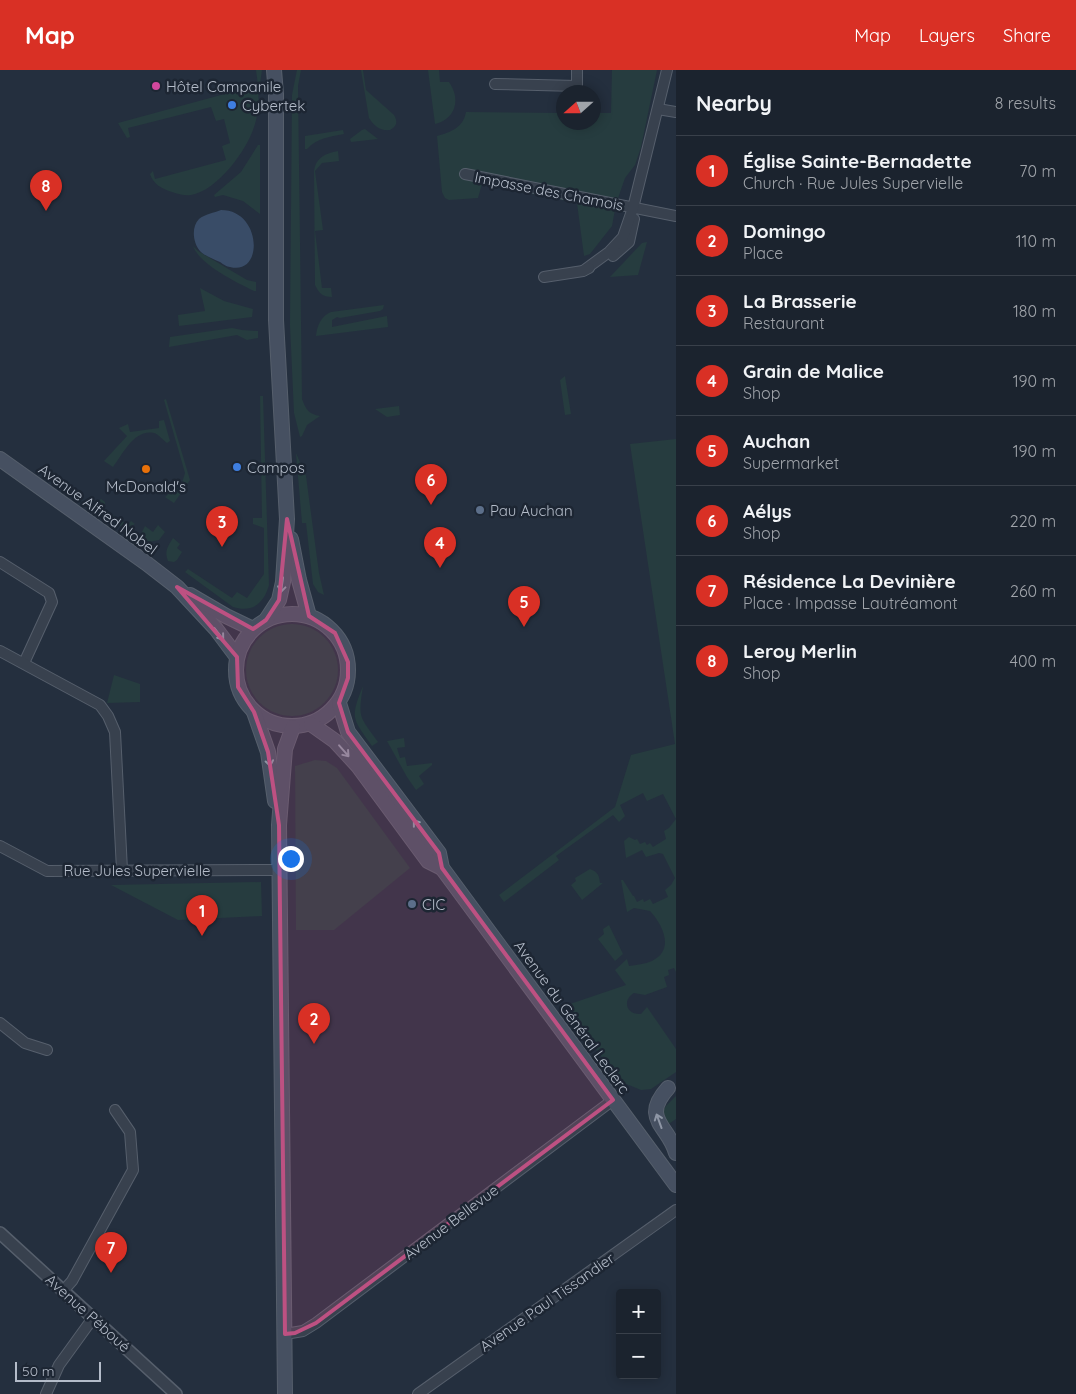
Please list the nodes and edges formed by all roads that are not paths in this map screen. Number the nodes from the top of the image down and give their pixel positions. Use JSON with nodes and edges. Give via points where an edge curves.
{"nodes":[{"id":1,"x":576,"y":70,"type":"edge"},
{"id":2,"x":667,"y":70,"type":"edge"},
{"id":3,"x":276,"y":73,"type":"edge"},
{"id":4,"x":495,"y":84,"type":"dead end"},
{"id":5,"x":658,"y":109,"type":"junction"},
{"id":6,"x":676,"y":112,"type":"edge"},
{"id":7,"x":465,"y":174,"type":"dead end"},
{"id":8,"x":633,"y":208,"type":"junction"},
{"id":9,"x":676,"y":216,"type":"edge"},
{"id":10,"x":544,"y":277,"type":"dead end"},
{"id":11,"x":0,"y":459,"type":"edge"},
{"id":12,"x":287,"y":519,"type":"junction"},
{"id":13,"x":0,"y":562,"type":"edge"},
{"id":14,"x":177,"y":586,"type":"junction"},
{"id":15,"x":309,"y":616,"type":"junction"},
{"id":16,"x":266,"y":620,"type":"junction"},
{"id":17,"x":254,"y":629,"type":"junction"},
{"id":18,"x":0,"y":651,"type":"edge"},
{"id":19,"x":237,"y":657,"type":"junction"},
{"id":20,"x":24,"y":664,"type":"junction"},
{"id":21,"x":339,"y":702,"type":"junction"},
{"id":22,"x":254,"y":712,"type":"junction"},
{"id":23,"x":311,"y":724,"type":"junction"},
{"id":24,"x":293,"y":727,"type":"junction"},
{"id":25,"x":279,"y":825,"type":"junction"},
{"id":26,"x":0,"y":846,"type":"edge"},
{"id":27,"x":442,"y":868,"type":"junction"},
{"id":28,"x":122,"y":870,"type":"junction"},
{"id":29,"x":279,"y":870,"type":"junction"},
{"id":30,"x":0,"y":1023,"type":"edge"},
{"id":31,"x":47,"y":1050,"type":"dead end"},
{"id":32,"x":668,"y":1088,"type":"dead end"},
{"id":33,"x":613,"y":1100,"type":"junction"},
{"id":34,"x":115,"y":1110,"type":"dead end"},
{"id":35,"x":676,"y":1153,"type":"edge"},
{"id":36,"x":676,"y":1185,"type":"edge"},
{"id":37,"x":676,"y":1210,"type":"edge"},
{"id":38,"x":0,"y":1233,"type":"edge"},
{"id":39,"x":63,"y":1291,"type":"junction"},
{"id":40,"x":93,"y":1318,"type":"junction"},
{"id":41,"x":285,"y":1334,"type":"junction"},
{"id":42,"x":46,"y":1394,"type":"edge"},
{"id":43,"x":176,"y":1394,"type":"edge"},
{"id":44,"x":285,"y":1394,"type":"edge"},
{"id":45,"x":418,"y":1394,"type":"edge"}],
"edges":[{"from":1,"to":4,"type":"street","via":[[577,86]]},
{"from":2,"to":5,"type":"street"},
{"from":3,"to":12,"type":"main road","via":[[276,320]]},
{"from":5,"to":6,"type":"street"},
{"from":5,"to":8,"type":"street"},
{"from":7,"to":8,"type":"street","name":"Impasse des Chamois"},
{"from":8,"to":9,"type":"street","name":"Impasse des Chamois"},
{"from":8,"to":10,"type":"street","via":[[623,237],[609,252],[583,271]]},
{"from":11,"to":14,"type":"main road","name":"Avenue Alfred Nobel"},
{"from":12,"to":15,"type":"main road"},
{"from":12,"to":16,"type":"main road","one_way":true,"via":[[280,600]]},
{"from":13,"to":20,"type":"street","via":[[49,593],[52,602]]},
{"from":14,"to":17,"type":"main road","name":"Avenue Alfred Nobel"},
{"from":14,"to":19,"type":"main road","name":"Avenue Alfred Nobel","one_way":true},
{"from":15,"to":16,"type":"main road","via":[[295,613]]},
{"from":15,"to":21,"type":"main road","via":[[324,623],[344,647],[348,678]]},
{"from":16,"to":17,"type":"main road"},
{"from":17,"to":19,"type":"main road","via":[[243,642]]},
{"from":18,"to":20,"type":"street"},
{"from":19,"to":22,"type":"main road","via":[[238,687]]},
{"from":20,"to":28,"type":"street","via":[[100,705],[108,716],[115,732]]},
{"from":21,"to":23,"type":"main road"},
{"from":27,"to":21,"type":"main road","name":"Avenue du Général Leclerc","one_way":true,"via":[[439,853],[348,732]]},
{"from":22,"to":24,"type":"main road","via":[[266,720]]},
{"from":22,"to":25,"type":"main road","one_way":true,"via":[[268,752]]},
{"from":23,"to":24,"type":"main road"},
{"from":23,"to":27,"type":"main road","name":"Avenue du Général Leclerc","one_way":true,"via":[[335,741],[428,861]]},
{"from":24,"to":25,"type":"main road","via":[[284,749]]},
{"from":25,"to":29,"type":"main road"},
{"from":26,"to":28,"type":"street","name":"Rue Jules Supervielle","via":[[47,871]]},
{"from":27,"to":33,"type":"main road","name":"Avenue du Général Leclerc"},
{"from":28,"to":29,"type":"street","name":"Rue Jules Supervielle"},
{"from":29,"to":41,"type":"main road"},
{"from":30,"to":31,"type":"street","via":[[25,1043]]},
{"from":35,"to":32,"type":"main road","one_way":true,"via":[[659,1124],[656,1111]]},
{"from":33,"to":36,"type":"main road","name":"Avenue du Général Leclerc"},
{"from":33,"to":41,"type":"street","name":"Avenue Bellevue","via":[[316,1323],[303,1331]]},
{"from":34,"to":39,"type":"street","via":[[130,1132],[133,1170],[72,1281]]},
{"from":37,"to":45,"type":"street","name":"Avenue Paul Tissandier"},
{"from":38,"to":39,"type":"street","name":"Avenue Péboué"},
{"from":39,"to":40,"type":"street","name":"Avenue Péboué"},
{"from":40,"to":42,"type":"street","via":[[58,1365]]},
{"from":40,"to":43,"type":"street","name":"Avenue Péboué"},
{"from":41,"to":44,"type":"main road"}]}
